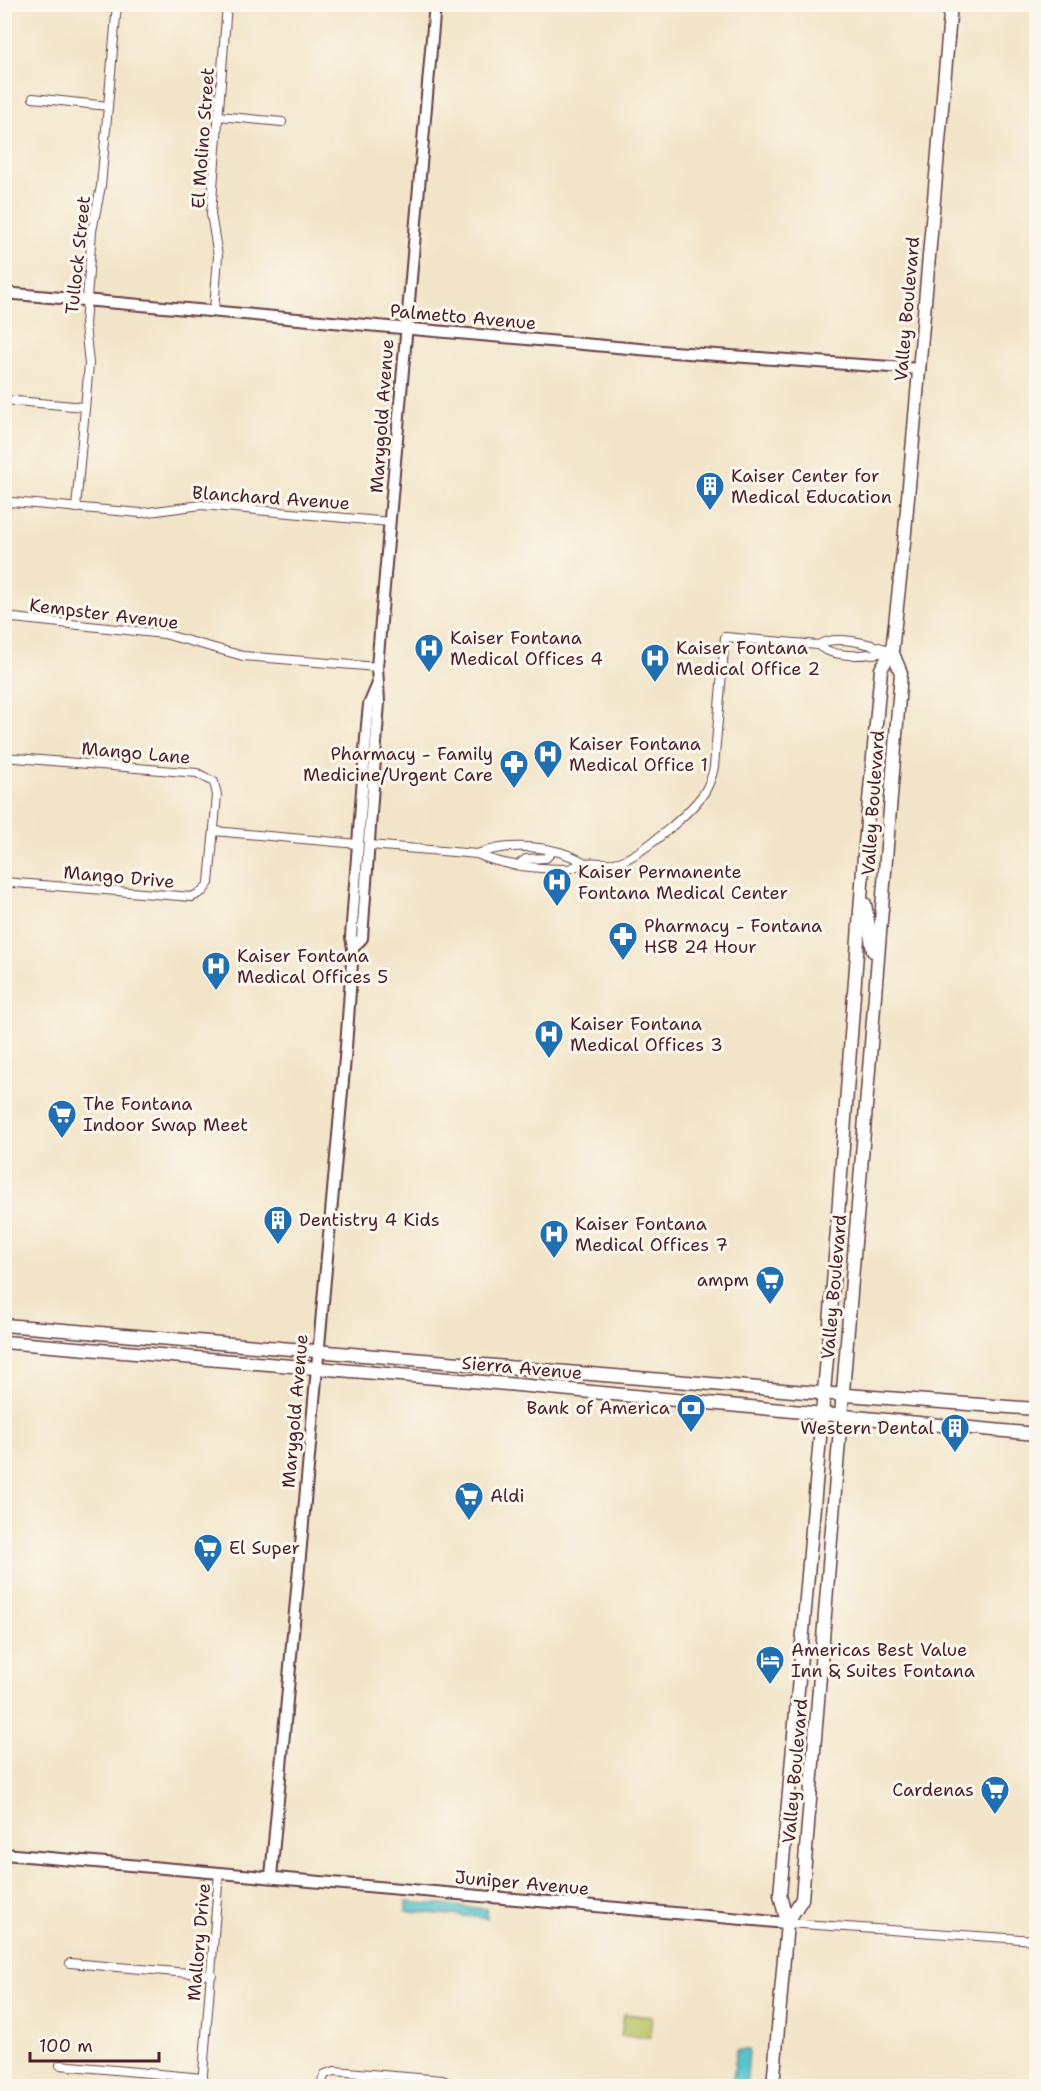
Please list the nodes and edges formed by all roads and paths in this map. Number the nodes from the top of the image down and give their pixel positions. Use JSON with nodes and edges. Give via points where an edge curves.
{"nodes":[{"id":1,"x":117,"y":4,"type":"edge"},
{"id":2,"x":227,"y":4,"type":"edge"},
{"id":3,"x":435,"y":4,"type":"edge"},
{"id":4,"x":951,"y":4,"type":"edge"},
{"id":5,"x":33,"y":98,"type":"dead end"},
{"id":6,"x":108,"y":106,"type":"junction"},
{"id":7,"x":219,"y":116,"type":"junction"},
{"id":8,"x":282,"y":122,"type":"dead end"},
{"id":9,"x":4,"y":293,"type":"edge"},
{"id":10,"x":87,"y":299,"type":"junction"},
{"id":11,"x":214,"y":310,"type":"junction"},
{"id":12,"x":405,"y":328,"type":"junction"},
{"id":13,"x":920,"y":369,"type":"junction"},
{"id":14,"x":4,"y":400,"type":"edge"},
{"id":15,"x":85,"y":406,"type":"junction"},
{"id":16,"x":76,"y":508,"type":"junction"},
{"id":17,"x":4,"y":520,"type":"edge"},
{"id":18,"x":390,"y":522,"type":"junction"},
{"id":19,"x":4,"y":617,"type":"edge"},
{"id":20,"x":892,"y":651,"type":"junction"},
{"id":21,"x":377,"y":667,"type":"junction"},
{"id":22,"x":377,"y":686,"type":"junction"},
{"id":23,"x":367,"y":724,"type":"junction"},
{"id":24,"x":4,"y":757,"type":"edge"},
{"id":25,"x":214,"y":831,"type":"junction"},
{"id":26,"x":358,"y":844,"type":"junction"},
{"id":27,"x":370,"y":845,"type":"junction"},
{"id":28,"x":553,"y":851,"type":"junction"},
{"id":29,"x":477,"y":854,"type":"junction"},
{"id":30,"x":585,"y":862,"type":"junction"},
{"id":31,"x":519,"y":864,"type":"junction"},
{"id":32,"x":4,"y":882,"type":"edge"},
{"id":33,"x":862,"y":891,"type":"junction"},
{"id":34,"x":353,"y":948,"type":"junction"},
{"id":35,"x":879,"y":962,"type":"junction"},
{"id":36,"x":4,"y":1325,"type":"edge"},
{"id":37,"x":91,"y":1332,"type":"junction"},
{"id":38,"x":4,"y":1341,"type":"edge"},
{"id":39,"x":317,"y":1350,"type":"junction"},
{"id":40,"x":315,"y":1368,"type":"junction"},
{"id":41,"x":824,"y":1393,"type":"junction"},
{"id":42,"x":843,"y":1393,"type":"junction"},
{"id":43,"x":1036,"y":1409,"type":"edge"},
{"id":44,"x":822,"y":1413,"type":"junction"},
{"id":45,"x":840,"y":1416,"type":"junction"},
{"id":46,"x":1036,"y":1434,"type":"edge"},
{"id":47,"x":4,"y":1854,"type":"edge"},
{"id":48,"x":219,"y":1872,"type":"junction"},
{"id":49,"x":271,"y":1877,"type":"junction"},
{"id":50,"x":787,"y":1923,"type":"junction"},
{"id":51,"x":1036,"y":1940,"type":"edge"},
{"id":52,"x":70,"y":1963,"type":"dead end"},
{"id":53,"x":212,"y":1975,"type":"junction"},
{"id":54,"x":60,"y":2066,"type":"dead end"},
{"id":55,"x":202,"y":2082,"type":"edge"},
{"id":56,"x":320,"y":2084,"type":"edge"},
{"id":57,"x":456,"y":2086,"type":"edge"},
{"id":58,"x":773,"y":2086,"type":"edge"}],
"edges":[{"from":1,"to":6,"type":"street","name":"Tullock Street"},
{"from":2,"to":7,"type":"street","name":"El Molino Street"},
{"from":3,"to":12,"type":"street","name":"Marygold Avenue"},
{"from":4,"to":13,"type":"main road","name":"Valley Boulevard"},
{"from":5,"to":6,"type":"street"},
{"from":6,"to":10,"type":"street","name":"Tullock Street"},
{"from":7,"to":8,"type":"street"},
{"from":7,"to":11,"type":"street","name":"El Molino Street","via":[[211,214],[218,256]]},
{"from":9,"to":10,"type":"street","name":"Palmetto Avenue"},
{"from":10,"to":11,"type":"street","name":"Palmetto Avenue"},
{"from":10,"to":15,"type":"street","name":"Tullock Street","via":[[85,333],[89,364]]},
{"from":11,"to":12,"type":"street","name":"Palmetto Avenue"},
{"from":12,"to":13,"type":"street","name":"Palmetto Avenue"},
{"from":12,"to":18,"type":"street","name":"Marygold Avenue"},
{"from":13,"to":20,"type":"main road","name":"Valley Boulevard"},
{"from":14,"to":15,"type":"street"},
{"from":15,"to":16,"type":"street","name":"Tullock Street"},
{"from":16,"to":17,"type":"street","name":"Blanchard Avenue","via":[[7,503]]},
{"from":16,"to":18,"type":"street","name":"Blanchard Avenue","via":[[148,513],[201,505]]},
{"from":18,"to":21,"type":"street","name":"Marygold Avenue"},
{"from":19,"to":21,"type":"street","name":"Kempster Avenue","via":[[164,634],[243,656]]},
{"from":20,"to":30,"type":"street","via":[[871,644],[827,640],[818,645],[725,637],[714,767],[700,799],[629,857],[611,864]]},
{"from":20,"to":33,"type":"main road","name":"Valley Boulevard","via":[[881,669]]},
{"from":20,"to":35,"type":"main road","name":"Valley Boulevard","via":[[901,673]]},
{"from":21,"to":22,"type":"street","name":"Marygold Avenue"},
{"from":22,"to":23,"type":"street","name":"Marygold Avenue"},
{"from":22,"to":27,"type":"street","name":"Marygold Avenue"},
{"from":23,"to":26,"type":"street","name":"Marygold Avenue"},
{"from":23,"to":27,"type":"street","via":[[371,744],[364,822]]},
{"from":24,"to":25,"type":"street","name":"Mango Lane","via":[[202,775],[214,782],[216,788]]},
{"from":25,"to":26,"type":"street"},
{"from":25,"to":32,"type":"street","name":"Mango Drive","via":[[209,883],[192,897]]},
{"from":26,"to":34,"type":"street","name":"Marygold Avenue"},
{"from":27,"to":29,"type":"street"},
{"from":27,"to":34,"type":"street","via":[[360,872]]},
{"from":28,"to":29,"type":"street","via":[[511,847]]},
{"from":28,"to":30,"type":"street"},
{"from":28,"to":31,"type":"street","via":[[546,858],[526,859]]},
{"from":29,"to":31,"type":"street"},
{"from":30,"to":31,"type":"street","via":[[571,869]]},
{"from":33,"to":35,"type":"main road","via":[[872,949]]},
{"from":33,"to":41,"type":"main road","name":"Valley Boulevard"},
{"from":34,"to":39,"type":"street","name":"Marygold Avenue"},
{"from":35,"to":42,"type":"main road","name":"Valley Boulevard"},
{"from":36,"to":37,"type":"main road","name":"Sierra Avenue"},
{"from":37,"to":38,"type":"main road","via":[[88,1341],[24,1336]]},
{"from":37,"to":39,"type":"main road","name":"Sierra Avenue"},
{"from":38,"to":40,"type":"main road","name":"Sierra Avenue"},
{"from":39,"to":40,"type":"street","name":"Marygold Avenue"},
{"from":39,"to":41,"type":"main road","name":"Sierra Avenue"},
{"from":40,"to":44,"type":"main road","name":"Sierra Avenue"},
{"from":40,"to":49,"type":"street","name":"Marygold Avenue"},
{"from":41,"to":42,"type":"main road","name":"Sierra Avenue"},
{"from":41,"to":44,"type":"main road","name":"Valley Boulevard"},
{"from":42,"to":43,"type":"main road","name":"Sierra Avenue"},
{"from":42,"to":45,"type":"main road","name":"Valley Boulevard"},
{"from":44,"to":45,"type":"main road","name":"Sierra Avenue"},
{"from":44,"to":50,"type":"main road","name":"Valley Boulevard","via":[[780,1888]]},
{"from":45,"to":46,"type":"main road","name":"Sierra Avenue"},
{"from":45,"to":50,"type":"main road","name":"Valley Boulevard","via":[[802,1899]]},
{"from":47,"to":48,"type":"street","name":"Juniper Avenue"},
{"from":48,"to":49,"type":"street","name":"Juniper Avenue"},
{"from":48,"to":53,"type":"street","name":"Mallory Drive"},
{"from":49,"to":50,"type":"street","name":"Juniper Avenue"},
{"from":50,"to":51,"type":"street","name":"Juniper Avenue"},
{"from":50,"to":58,"type":"main road","name":"Valley Boulevard"},
{"from":52,"to":53,"type":"street"},
{"from":53,"to":55,"type":"street","name":"Mallory Drive"},
{"from":54,"to":55,"type":"street"},
{"from":56,"to":57,"type":"street","via":[[325,2074],[335,2071],[442,2080]]}]}
